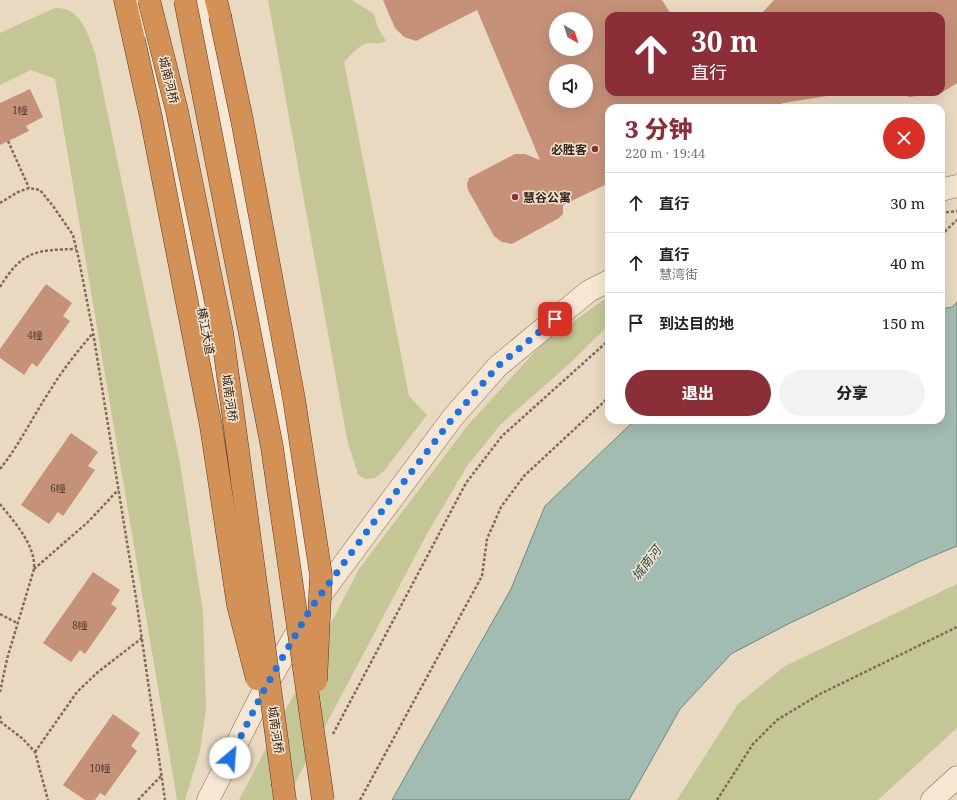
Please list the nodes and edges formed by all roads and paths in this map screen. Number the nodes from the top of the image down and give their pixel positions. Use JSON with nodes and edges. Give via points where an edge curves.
{"nodes":[{"id":1,"x":125,"y":0,"type":"edge"},
{"id":2,"x":137,"y":0,"type":"edge"},
{"id":3,"x":149,"y":0,"type":"edge"},
{"id":4,"x":185,"y":0,"type":"edge"},
{"id":5,"x":201,"y":0,"type":"edge"},
{"id":6,"x":218,"y":8,"type":"edge"},
{"id":7,"x":8,"y":141,"type":"dead end"},
{"id":8,"x":957,"y":186,"type":"edge"},
{"id":9,"x":29,"y":188,"type":"junction"},
{"id":10,"x":945,"y":189,"type":"edge"},
{"id":11,"x":0,"y":203,"type":"edge"},
{"id":12,"x":957,"y":210,"type":"edge"},
{"id":13,"x":945,"y":212,"type":"edge"},
{"id":14,"x":957,"y":220,"type":"edge"},
{"id":15,"x":945,"y":231,"type":"edge"},
{"id":16,"x":76,"y":249,"type":"junction"},
{"id":17,"x":605,"y":283,"type":"edge"},
{"id":18,"x":0,"y":287,"type":"edge"},
{"id":19,"x":93,"y":332,"type":"junction"},
{"id":20,"x":605,"y":344,"type":"edge"},
{"id":21,"x":605,"y":401,"type":"edge"},
{"id":22,"x":0,"y":469,"type":"edge"},
{"id":23,"x":118,"y":490,"type":"junction"},
{"id":24,"x":0,"y":504,"type":"edge"},
{"id":25,"x":34,"y":569,"type":"junction"},
{"id":26,"x":311,"y":608,"type":"junction"},
{"id":27,"x":0,"y":614,"type":"edge"},
{"id":28,"x":17,"y":623,"type":"junction"},
{"id":29,"x":957,"y":627,"type":"edge"},
{"id":30,"x":142,"y":638,"type":"junction"},
{"id":31,"x":265,"y":688,"type":"junction"},
{"id":32,"x":0,"y":692,"type":"edge"},
{"id":33,"x":0,"y":716,"type":"edge"},
{"id":34,"x":0,"y":722,"type":"edge"},
{"id":35,"x":323,"y":734,"type":"junction"},
{"id":36,"x":35,"y":752,"type":"junction"},
{"id":37,"x":161,"y":776,"type":"junction"},
{"id":38,"x":957,"y":777,"type":"edge"},
{"id":39,"x":284,"y":792,"type":"edge"},
{"id":40,"x":48,"y":800,"type":"edge"},
{"id":41,"x":138,"y":800,"type":"edge"},
{"id":42,"x":165,"y":800,"type":"edge"},
{"id":43,"x":208,"y":800,"type":"edge"},
{"id":44,"x":323,"y":800,"type":"edge"},
{"id":45,"x":360,"y":800,"type":"edge"},
{"id":46,"x":717,"y":800,"type":"edge"},
{"id":47,"x":932,"y":800,"type":"edge"}],
"edges":[{"from":1,"to":39,"type":"highway","bridge":true,"via":[[151,117],[211,426],[238,605]]},
{"from":2,"to":31,"type":"street","name":"横江大道","via":[[146,34],[219,401],[235,520]]},
{"from":3,"to":39,"type":"highway","name":"城南河桥","bridge":true,"via":[[177,110],[222,332]]},
{"from":4,"to":35,"type":"highway","bridge":true,"via":[[272,447]]},
{"from":5,"to":26,"type":"street","via":[[275,369]]},
{"from":6,"to":35,"type":"highway","bridge":true,"via":[[244,127],[294,399],[321,575]]},
{"from":7,"to":9,"type":"path"},
{"from":8,"to":10,"type":"street"},
{"from":9,"to":11,"type":"path"},
{"from":9,"to":16,"type":"path","via":[[40,190],[53,206],[73,235]]},
{"from":12,"to":13,"type":"path"},
{"from":14,"to":15,"type":"path"},
{"from":16,"to":18,"type":"path","via":[[54,249],[29,255],[16,264]]},
{"from":16,"to":19,"type":"path"},
{"from":17,"to":26,"type":"street","via":[[589,291],[498,366],[453,418]]},
{"from":19,"to":22,"type":"path","via":[[51,389]]},
{"from":19,"to":23,"type":"path"},
{"from":20,"to":35,"type":"path","via":[[502,436],[466,483]]},
{"from":21,"to":45,"type":"path","via":[[524,476],[501,507],[487,539],[482,576]]},
{"from":23,"to":25,"type":"path","via":[[88,522]]},
{"from":23,"to":30,"type":"path"},
{"from":24,"to":25,"type":"path","via":[[31,549]]},
{"from":25,"to":28,"type":"path"},
{"from":26,"to":31,"type":"street"},
{"from":27,"to":28,"type":"path"},
{"from":28,"to":32,"type":"path"},
{"from":29,"to":46,"type":"path","via":[[820,694],[777,720],[753,744]]},
{"from":30,"to":36,"type":"path","via":[[77,692]]},
{"from":30,"to":37,"type":"path"},
{"from":31,"to":43,"type":"street"},
{"from":33,"to":34,"type":"path"},
{"from":34,"to":36,"type":"path","via":[[23,739]]},
{"from":35,"to":44,"type":"highway","bridge":true},
{"from":36,"to":40,"type":"path"},
{"from":37,"to":41,"type":"path"},
{"from":37,"to":42,"type":"path"},
{"from":38,"to":47,"type":"street"}]}
